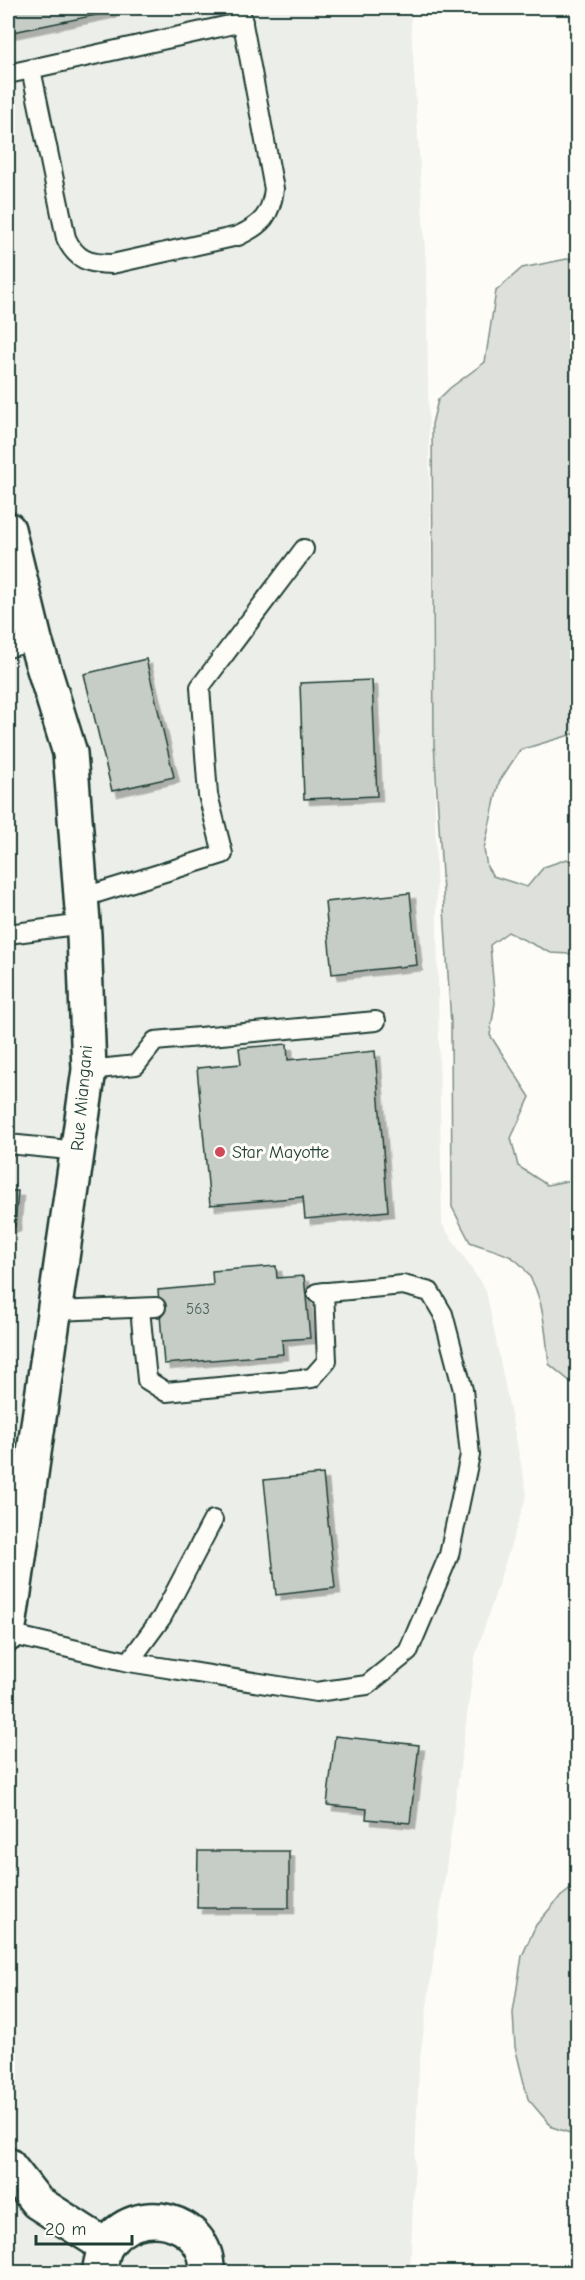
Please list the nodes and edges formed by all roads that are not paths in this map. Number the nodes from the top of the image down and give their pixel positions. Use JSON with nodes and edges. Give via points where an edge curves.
{"nodes":[{"id":1,"x":242,"y":15,"type":"edge"},
{"id":2,"x":31,"y":69,"type":"junction"},
{"id":3,"x":8,"y":74,"type":"edge"},
{"id":4,"x":8,"y":530,"type":"edge"},
{"id":5,"x":304,"y":549,"type":"dead end"},
{"id":6,"x":21,"y":644,"type":"edge"},
{"id":7,"x":82,"y":911,"type":"junction"},
{"id":8,"x":8,"y":934,"type":"edge"},
{"id":9,"x":376,"y":1021,"type":"dead end"},
{"id":10,"x":89,"y":1070,"type":"junction"},
{"id":11,"x":8,"y":1144,"type":"edge"},
{"id":12,"x":79,"y":1151,"type":"junction"},
{"id":13,"x":55,"y":1311,"type":"junction"},
{"id":14,"x":213,"y":1520,"type":"dead end"},
{"id":15,"x":8,"y":1634,"type":"edge"},
{"id":16,"x":129,"y":1662,"type":"junction"},
{"id":17,"x":8,"y":2165,"type":"edge"},
{"id":18,"x":102,"y":2259,"type":"edge"},
{"id":19,"x":207,"y":2272,"type":"edge"}],
"edges":[{"from":1,"to":2,"type":"lane"},
{"from":1,"to":2,"type":"lane","via":[[274,189],[272,206],[257,227],[238,236],[112,264],[83,261],[72,252],[66,238]]},
{"from":2,"to":3,"type":"lane"},
{"from":4,"to":6,"type":"street","name":"Rue Miangani"},
{"from":5,"to":7,"type":"lane","via":[[200,687],[208,795],[223,854]]},
{"from":6,"to":7,"type":"street","name":"Rue Miangani","via":[[70,753]]},
{"from":7,"to":8,"type":"lane"},
{"from":7,"to":10,"type":"street","name":"Rue Miangani"},
{"from":9,"to":10,"type":"lane","via":[[155,1041],[136,1065]]},
{"from":10,"to":12,"type":"street","name":"Rue Miangani"},
{"from":11,"to":12,"type":"lane"},
{"from":12,"to":13,"type":"street","name":"Rue Miangani"},
{"from":13,"to":15,"type":"street","name":"Rue Miangani"},
{"from":13,"to":16,"type":"lane","via":[[148,1308],[147,1380],[166,1392],[312,1378],[327,1361],[321,1293],[403,1285],[430,1292],[443,1314],[463,1390],[470,1455],[449,1555],[408,1652],[367,1685],[316,1692]]},
{"from":14,"to":16,"type":"lane","via":[[162,1617]]},
{"from":15,"to":16,"type":"lane"},
{"from":17,"to":18,"type":"street","via":[[37,2202]]},
{"from":18,"to":19,"type":"street","via":[[124,2227],[149,2218],[175,2222],[196,2238],[208,2262]]}]}
